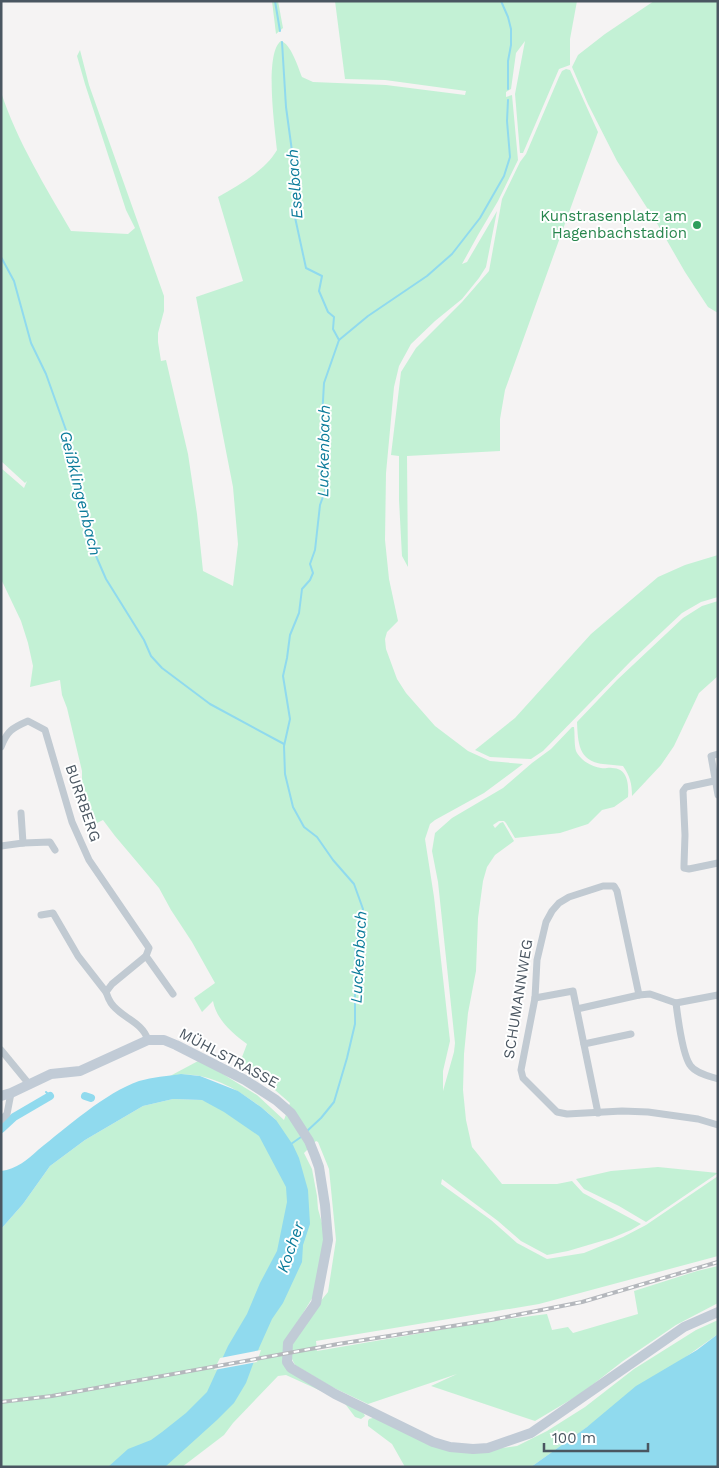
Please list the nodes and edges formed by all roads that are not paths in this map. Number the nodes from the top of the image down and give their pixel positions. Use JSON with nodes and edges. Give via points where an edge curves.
{"nodes":[{"id":1,"x":1,"y":747,"type":"edge"},
{"id":2,"x":718,"y":754,"type":"edge"},
{"id":3,"x":714,"y":781,"type":"junction"},
{"id":4,"x":718,"y":795,"type":"edge"},
{"id":5,"x":22,"y":813,"type":"dead end"},
{"id":6,"x":23,"y":843,"type":"junction"},
{"id":7,"x":1,"y":846,"type":"edge"},
{"id":8,"x":55,"y":850,"type":"dead end"},
{"id":9,"x":718,"y":863,"type":"edge"},
{"id":10,"x":41,"y":915,"type":"dead end"},
{"id":11,"x":146,"y":956,"type":"junction"},
{"id":12,"x":106,"y":992,"type":"junction"},
{"id":13,"x":173,"y":994,"type":"dead end"},
{"id":14,"x":639,"y":995,"type":"junction"},
{"id":15,"x":718,"y":995,"type":"edge"},
{"id":16,"x":535,"y":998,"type":"junction"},
{"id":17,"x":676,"y":1003,"type":"junction"},
{"id":18,"x":577,"y":1010,"type":"junction"},
{"id":19,"x":631,"y":1034,"type":"dead end"},
{"id":20,"x":148,"y":1040,"type":"junction"},
{"id":21,"x":584,"y":1044,"type":"junction"},
{"id":22,"x":1,"y":1050,"type":"edge"},
{"id":23,"x":718,"y":1079,"type":"edge"},
{"id":24,"x":29,"y":1084,"type":"junction"},
{"id":25,"x":6,"y":1095,"type":"edge"},
{"id":26,"x":598,"y":1113,"type":"junction"},
{"id":27,"x":1,"y":1120,"type":"edge"},
{"id":28,"x":718,"y":1125,"type":"edge"},
{"id":29,"x":718,"y":1312,"type":"edge"}],
"edges":[{"from":1,"to":11,"type":"street","name":"BURRBERG","via":[[14,727],[28,721],[45,730],[72,822],[89,860],[149,948]]},
{"from":2,"to":3,"type":"street","via":[[711,756]]},
{"from":3,"to":4,"type":"street"},
{"from":3,"to":9,"type":"street","via":[[686,787],[683,791],[684,868]]},
{"from":5,"to":6,"type":"street"},
{"from":6,"to":7,"type":"street"},
{"from":6,"to":8,"type":"street","via":[[50,842]]},
{"from":10,"to":12,"type":"street","via":[[53,913],[78,956]]},
{"from":11,"to":12,"type":"street"},
{"from":11,"to":13,"type":"street","name":"BURRBERG"},
{"from":12,"to":20,"type":"street","via":[[111,1003],[142,1028]]},
{"from":14,"to":16,"type":"street","name":"SCHUMANNWEG","via":[[617,891],[614,886],[602,886],[564,900],[552,911],[546,922],[537,960]]},
{"from":14,"to":17,"type":"street","via":[[650,994]]},
{"from":14,"to":18,"type":"street"},
{"from":15,"to":17,"type":"street"},
{"from":16,"to":18,"type":"street","via":[[573,991]]},
{"from":16,"to":26,"type":"street","name":"SCHUMANNWEG","via":[[521,1070],[523,1078],[557,1112]]},
{"from":17,"to":23,"type":"street","via":[[690,1066]]},
{"from":18,"to":21,"type":"street"},
{"from":19,"to":21,"type":"street"},
{"from":20,"to":24,"type":"street","via":[[80,1071],[51,1074]]},
{"from":20,"to":29,"type":"street","name":"MÜHLSTRASSE","via":[[164,1040],[245,1080],[291,1113],[309,1141],[319,1167],[328,1240],[316,1303],[288,1342],[287,1362],[318,1385],[433,1442],[450,1447],[488,1448],[531,1433],[684,1327]]},
{"from":21,"to":26,"type":"street"},
{"from":22,"to":24,"type":"street"},
{"from":24,"to":25,"type":"street"},
{"from":25,"to":27,"type":"street","via":[[7,1114]]},
{"from":26,"to":28,"type":"street","name":"SCHUMANNWEG","via":[[648,1112]]}]}
